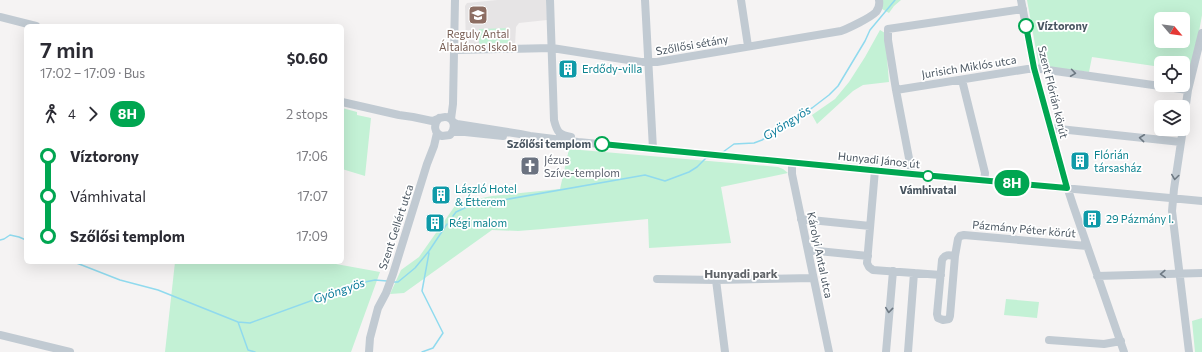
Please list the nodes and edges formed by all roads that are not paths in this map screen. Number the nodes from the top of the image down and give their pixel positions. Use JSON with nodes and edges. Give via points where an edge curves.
{"nodes":[{"id":1,"x":455,"y":0,"type":"edge"},
{"id":2,"x":550,"y":0,"type":"edge"},
{"id":3,"x":645,"y":0,"type":"edge"},
{"id":4,"x":741,"y":0,"type":"edge"},
{"id":5,"x":1021,"y":0,"type":"edge"},
{"id":6,"x":878,"y":4,"type":"edge"},
{"id":7,"x":1023,"y":9,"type":"junction"},
{"id":8,"x":0,"y":17,"type":"edge"},
{"id":9,"x":28,"y":24,"type":"edge"},
{"id":10,"x":1202,"y":34,"type":"edge"},
{"id":11,"x":748,"y":46,"type":"junction"},
{"id":12,"x":552,"y":48,"type":"junction"},
{"id":13,"x":455,"y":50,"type":"junction"},
{"id":14,"x":648,"y":63,"type":"junction"},
{"id":15,"x":1034,"y":68,"type":"junction"},
{"id":16,"x":962,"y":80,"type":"junction"},
{"id":17,"x":1190,"y":82,"type":"edge"},
{"id":18,"x":1154,"y":85,"type":"edge"},
{"id":19,"x":896,"y":90,"type":"junction"},
{"id":20,"x":344,"y":102,"type":"edge"},
{"id":21,"x":399,"y":115,"type":"junction"},
{"id":22,"x":446,"y":119,"type":"junction"},
{"id":23,"x":554,"y":120,"type":"junction"},
{"id":24,"x":1050,"y":128,"type":"junction"},
{"id":25,"x":452,"y":132,"type":"junction"},
{"id":26,"x":439,"y":133,"type":"junction"},
{"id":27,"x":1182,"y":136,"type":"edge"},
{"id":28,"x":534,"y":137,"type":"junction"},
{"id":29,"x":578,"y":142,"type":"junction"},
{"id":30,"x":1181,"y":142,"type":"junction"},
{"id":31,"x":653,"y":149,"type":"junction"},
{"id":32,"x":792,"y":162,"type":"junction"},
{"id":33,"x":875,"y":170,"type":"junction"},
{"id":34,"x":912,"y":174,"type":"junction"},
{"id":35,"x":984,"y":181,"type":"junction"},
{"id":36,"x":1067,"y":188,"type":"junction"},
{"id":37,"x":1172,"y":198,"type":"junction"},
{"id":38,"x":1202,"y":201,"type":"edge"},
{"id":39,"x":801,"y":220,"type":"junction"},
{"id":40,"x":870,"y":226,"type":"junction"},
{"id":41,"x":1087,"y":246,"type":"junction"},
{"id":42,"x":808,"y":250,"type":"junction"},
{"id":43,"x":868,"y":256,"type":"junction"},
{"id":44,"x":955,"y":256,"type":"junction"},
{"id":45,"x":893,"y":271,"type":"junction"},
{"id":46,"x":914,"y":273,"type":"junction"},
{"id":47,"x":1179,"y":273,"type":"junction"},
{"id":48,"x":1202,"y":273,"type":"edge"},
{"id":49,"x":941,"y":275,"type":"junction"},
{"id":50,"x":1097,"y":276,"type":"junction"},
{"id":51,"x":813,"y":278,"type":"junction"},
{"id":52,"x":658,"y":279,"type":"dead end"},
{"id":53,"x":716,"y":280,"type":"junction"},
{"id":54,"x":0,"y":335,"type":"edge"},
{"id":55,"x":1049,"y":340,"type":"dead end"},
{"id":56,"x":1121,"y":342,"type":"junction"},
{"id":57,"x":70,"y":352,"type":"edge"},
{"id":58,"x":369,"y":352,"type":"edge"},
{"id":59,"x":725,"y":352,"type":"edge"},
{"id":60,"x":829,"y":352,"type":"edge"},
{"id":61,"x":886,"y":352,"type":"edge"},
{"id":62,"x":908,"y":352,"type":"edge"},
{"id":63,"x":1124,"y":352,"type":"edge"},
{"id":64,"x":1189,"y":352,"type":"edge"}],
"edges":[{"from":1,"to":13,"type":"street"},
{"from":2,"to":12,"type":"street"},
{"from":3,"to":14,"type":"street"},
{"from":4,"to":11,"type":"street"},
{"from":5,"to":7,"type":"street","name":"Szent Flórián körút"},
{"from":6,"to":11,"type":"street","name":"Szőllősi sétány","via":[[874,14],[841,31]]},
{"from":7,"to":15,"type":"street","name":"Szent Flórián körút"},
{"from":7,"to":19,"type":"street","via":[[888,29]]},
{"from":8,"to":9,"type":"street"},
{"from":10,"to":17,"type":"street"},
{"from":11,"to":14,"type":"street","name":"Szőllősi sétány"},
{"from":12,"to":13,"type":"street","name":"Szőllősi sétány"},
{"from":12,"to":14,"type":"street","name":"Szőllősi sétány"},
{"from":12,"to":23,"type":"street"},
{"from":13,"to":22,"type":"street","via":[[453,104]]},
{"from":14,"to":31,"type":"street"},
{"from":15,"to":16,"type":"street","name":"Jurisich Miklós utca"},
{"from":15,"to":18,"type":"street","name":"Jurisich Miklós utca","one_way":true},
{"from":15,"to":24,"type":"street","name":"Szent Flórián körút"},
{"from":16,"to":19,"type":"street","name":"Jurisich Miklós utca"},
{"from":16,"to":35,"type":"street","via":[[985,173]]},
{"from":19,"to":34,"type":"street"},
{"from":20,"to":21,"type":"street"},
{"from":21,"to":22,"type":"street","name":"Hunyadi János út","via":[[432,121]]},
{"from":21,"to":26,"type":"street"},
{"from":22,"to":25,"type":"street","via":[[454,127]]},
{"from":22,"to":26,"type":"street","name":"Szent Gellért utca","via":[[435,124]]},
{"from":22,"to":28,"type":"street","name":"Hunyadi János út","via":[[457,124]]},
{"from":23,"to":28,"type":"street","via":[[552,130]]},
{"from":23,"to":29,"type":"street","via":[[559,132]]},
{"from":30,"to":24,"type":"street","one_way":true},
{"from":24,"to":36,"type":"street","name":"Szent Flórián körút"},
{"from":25,"to":26,"type":"street","via":[[450,135]]},
{"from":25,"to":28,"type":"street","name":"Hunyadi János út"},
{"from":26,"to":58,"type":"street","name":"Szent Gellért utca","via":[[388,286],[378,308]]},
{"from":27,"to":30,"type":"street"},
{"from":28,"to":29,"type":"street","name":"Hunyadi János út"},
{"from":29,"to":31,"type":"street","name":"Hunyadi János út"},
{"from":30,"to":37,"type":"street","one_way":true},
{"from":31,"to":32,"type":"street","name":"Hunyadi János út"},
{"from":32,"to":33,"type":"street","name":"Hunyadi János út"},
{"from":32,"to":39,"type":"street","name":"Károlyi Antal utca"},
{"from":33,"to":34,"type":"street","name":"Hunyadi János út"},
{"from":33,"to":40,"type":"street"},
{"from":34,"to":35,"type":"street","name":"Hunyadi János út"},
{"from":35,"to":36,"type":"street","name":"Hunyadi János út"},
{"from":36,"to":37,"type":"street","name":"Hunyadi János út"},
{"from":36,"to":41,"type":"street","name":"Pázmány Péter körút"},
{"from":37,"to":38,"type":"street","name":"Hunyadi János út"},
{"from":37,"to":47,"type":"street"},
{"from":39,"to":40,"type":"street"},
{"from":39,"to":42,"type":"street","name":"Károlyi Antal utca"},
{"from":40,"to":43,"type":"street"},
{"from":41,"to":44,"type":"street","name":"Pázmány Péter körút","via":[[964,235],[958,239]]},
{"from":41,"to":50,"type":"street","name":"Pázmány Péter körút"},
{"from":42,"to":43,"type":"street"},
{"from":42,"to":51,"type":"street","name":"Károlyi Antal utca"},
{"from":43,"to":45,"type":"street","via":[[867,262],[873,270]]},
{"from":44,"to":49,"type":"street","via":[[944,256]]},
{"from":44,"to":49,"type":"street","name":"Pázmány Péter körút","via":[[950,316],[946,320],[940,320],[937,314]]},
{"from":45,"to":46,"type":"street"},
{"from":45,"to":61,"type":"street","one_way":true},
{"from":46,"to":49,"type":"street"},
{"from":46,"to":62,"type":"street"},
{"from":47,"to":48,"type":"street"},
{"from":47,"to":50,"type":"street","one_way":true},
{"from":47,"to":64,"type":"street"},
{"from":50,"to":56,"type":"street","name":"Pázmány Péter körút"},
{"from":51,"to":53,"type":"street"},
{"from":51,"to":60,"type":"street","name":"Károlyi Antal utca"},
{"from":52,"to":53,"type":"street"},
{"from":53,"to":59,"type":"street"},
{"from":54,"to":57,"type":"street"},
{"from":55,"to":56,"type":"street","via":[[1104,344]]},
{"from":56,"to":63,"type":"street","name":"Pázmány Péter körút"}]}
